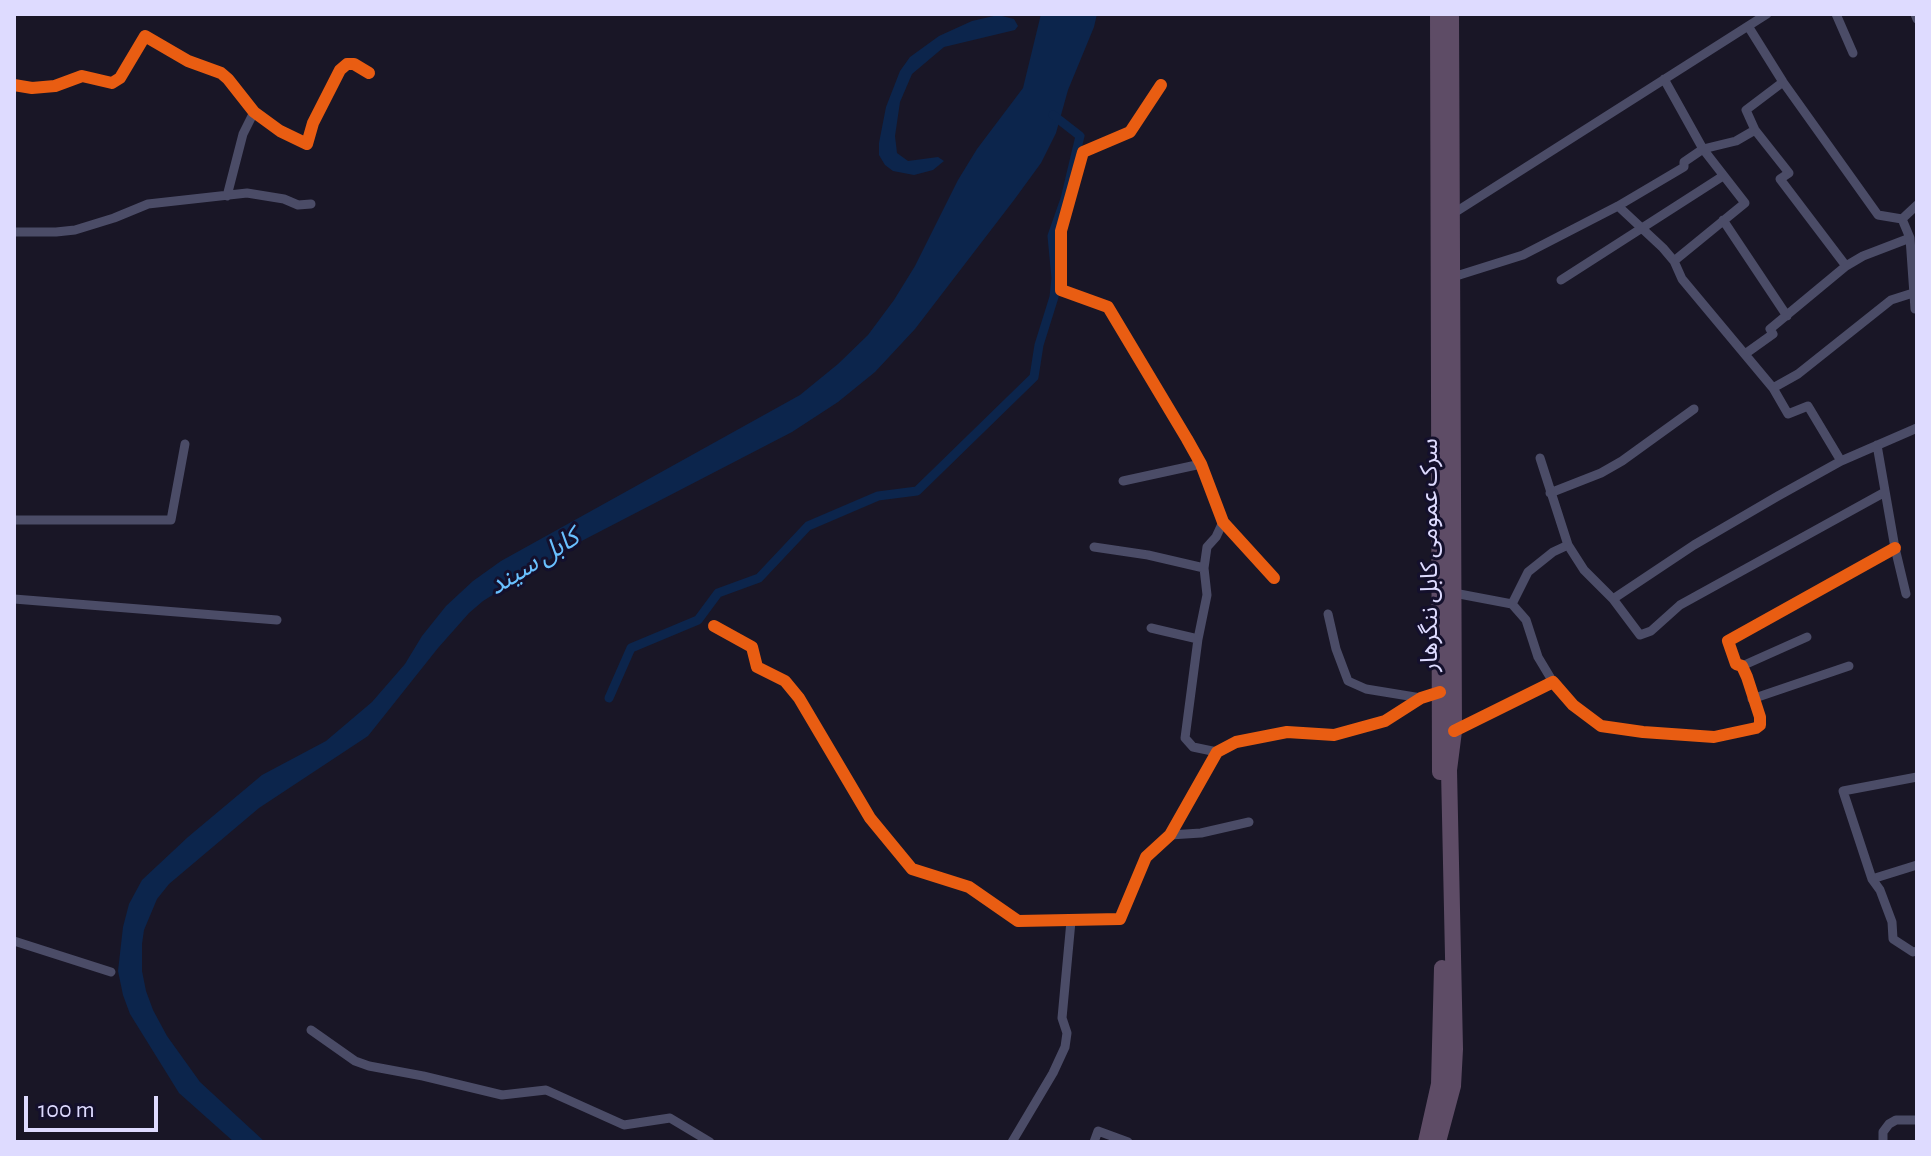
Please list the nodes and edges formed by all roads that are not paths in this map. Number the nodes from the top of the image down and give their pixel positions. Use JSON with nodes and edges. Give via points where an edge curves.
{"nodes":[{"id":1,"x":1438,"y":14,"type":"edge"},
{"id":2,"x":1451,"y":14,"type":"edge"},
{"id":3,"x":1767,"y":14,"type":"edge"},
{"id":4,"x":1836,"y":14,"type":"edge"},
{"id":5,"x":1748,"y":26,"type":"junction"},
{"id":6,"x":1853,"y":53,"type":"dead end"},
{"id":7,"x":369,"y":73,"type":"dead end"},
{"id":8,"x":1664,"y":79,"type":"junction"},
{"id":9,"x":1783,"y":82,"type":"junction"},
{"id":10,"x":14,"y":85,"type":"edge"},
{"id":11,"x":1161,"y":85,"type":"dead end"},
{"id":12,"x":254,"y":112,"type":"junction"},
{"id":13,"x":1755,"y":130,"type":"junction"},
{"id":14,"x":1703,"y":149,"type":"junction"},
{"id":15,"x":1723,"y":176,"type":"junction"},
{"id":16,"x":227,"y":196,"type":"junction"},
{"id":17,"x":311,"y":204,"type":"dead end"},
{"id":18,"x":1917,"y":205,"type":"edge"},
{"id":19,"x":1618,"y":206,"type":"junction"},
{"id":20,"x":1454,"y":213,"type":"junction"},
{"id":21,"x":1902,"y":219,"type":"junction"},
{"id":22,"x":1723,"y":220,"type":"junction"},
{"id":23,"x":1642,"y":229,"type":"junction"},
{"id":24,"x":14,"y":232,"type":"edge"},
{"id":25,"x":1910,"y":238,"type":"junction"},
{"id":26,"x":1674,"y":261,"type":"junction"},
{"id":27,"x":1846,"y":266,"type":"junction"},
{"id":28,"x":1453,"y":277,"type":"junction"},
{"id":29,"x":1561,"y":280,"type":"dead end"},
{"id":30,"x":1913,"y":293,"type":"junction"},
{"id":31,"x":1915,"y":309,"type":"dead end"},
{"id":32,"x":1787,"y":316,"type":"junction"},
{"id":33,"x":1745,"y":354,"type":"junction"},
{"id":34,"x":1773,"y":388,"type":"junction"},
{"id":35,"x":1694,"y":409,"type":"dead end"},
{"id":36,"x":1917,"y":429,"type":"edge"},
{"id":37,"x":185,"y":444,"type":"dead end"},
{"id":38,"x":1877,"y":445,"type":"junction"},
{"id":39,"x":1540,"y":458,"type":"dead end"},
{"id":40,"x":1841,"y":461,"type":"junction"},
{"id":41,"x":1201,"y":464,"type":"junction"},
{"id":42,"x":1123,"y":481,"type":"dead end"},
{"id":43,"x":1885,"y":492,"type":"junction"},
{"id":44,"x":1550,"y":493,"type":"junction"},
{"id":45,"x":14,"y":520,"type":"edge"},
{"id":46,"x":1223,"y":522,"type":"junction"},
{"id":47,"x":1568,"y":545,"type":"junction"},
{"id":48,"x":1094,"y":547,"type":"dead end"},
{"id":49,"x":1895,"y":548,"type":"junction"},
{"id":50,"x":1204,"y":568,"type":"junction"},
{"id":51,"x":1274,"y":578,"type":"dead end"},
{"id":52,"x":1454,"y":593,"type":"junction"},
{"id":53,"x":1906,"y":594,"type":"dead end"},
{"id":54,"x":14,"y":599,"type":"edge"},
{"id":55,"x":1613,"y":599,"type":"junction"},
{"id":56,"x":1512,"y":604,"type":"junction"},
{"id":57,"x":1328,"y":614,"type":"dead end"},
{"id":58,"x":277,"y":620,"type":"dead end"},
{"id":59,"x":714,"y":626,"type":"dead end"},
{"id":60,"x":1151,"y":628,"type":"dead end"},
{"id":61,"x":1807,"y":637,"type":"dead end"},
{"id":62,"x":1198,"y":639,"type":"junction"},
{"id":63,"x":1742,"y":666,"type":"junction"},
{"id":64,"x":1849,"y":666,"type":"dead end"},
{"id":65,"x":1553,"y":682,"type":"junction"},
{"id":66,"x":1440,"y":692,"type":"junction"},
{"id":67,"x":1421,"y":698,"type":"junction"},
{"id":68,"x":1752,"y":699,"type":"junction"},
{"id":69,"x":1454,"y":731,"type":"junction"},
{"id":70,"x":1217,"y":752,"type":"junction"},
{"id":71,"x":1917,"y":777,"type":"edge"},
{"id":72,"x":1249,"y":822,"type":"dead end"},
{"id":73,"x":1170,"y":835,"type":"junction"},
{"id":74,"x":1917,"y":865,"type":"edge"},
{"id":75,"x":1872,"y":879,"type":"junction"},
{"id":76,"x":1071,"y":921,"type":"junction"},
{"id":77,"x":14,"y":941,"type":"edge"},
{"id":78,"x":1917,"y":951,"type":"edge"},
{"id":79,"x":111,"y":972,"type":"dead end"},
{"id":80,"x":311,"y":1030,"type":"dead end"},
{"id":81,"x":1917,"y":1120,"type":"edge"},
{"id":82,"x":710,"y":1142,"type":"edge"},
{"id":83,"x":1012,"y":1142,"type":"edge"},
{"id":84,"x":1094,"y":1142,"type":"edge"},
{"id":85,"x":1128,"y":1142,"type":"edge"},
{"id":86,"x":1426,"y":1142,"type":"edge"},
{"id":87,"x":1438,"y":1142,"type":"edge"},
{"id":88,"x":1883,"y":1142,"type":"edge"}],
"edges":[{"from":1,"to":66,"type":"highway","name":"سرک عمومی کابل ننگرهار"},
{"from":2,"to":20,"type":"highway","name":"سرک عمومی کابل ننگرهار"},
{"from":3,"to":5,"type":"street"},
{"from":4,"to":6,"type":"street"},
{"from":5,"to":8,"type":"street"},
{"from":5,"to":9,"type":"street"},
{"from":7,"to":12,"type":"street","via":[[354,64],[340,70],[307,144]]},
{"from":8,"to":14,"type":"street"},
{"from":8,"to":20,"type":"street"},
{"from":9,"to":13,"type":"street","via":[[1746,110]]},
{"from":9,"to":21,"type":"street","via":[[1878,215]]},
{"from":10,"to":12,"type":"street","via":[[55,86],[82,76],[112,83],[145,36],[221,73]]},
{"from":11,"to":41,"type":"street","via":[[1130,132],[1083,152],[1061,231],[1061,290],[1108,307]]},
{"from":12,"to":16,"type":"street"},
{"from":13,"to":14,"type":"street"},
{"from":13,"to":27,"type":"street","via":[[1789,173],[1780,179]]},
{"from":14,"to":15,"type":"street"},
{"from":14,"to":19,"type":"street","via":[[1684,167]]},
{"from":15,"to":22,"type":"street","via":[[1745,203]]},
{"from":15,"to":23,"type":"street"},
{"from":16,"to":17,"type":"street","via":[[247,193]]},
{"from":16,"to":24,"type":"street","via":[[148,204],[75,230]]},
{"from":18,"to":21,"type":"street"},
{"from":19,"to":23,"type":"street"},
{"from":19,"to":28,"type":"street","via":[[1523,255]]},
{"from":20,"to":28,"type":"highway","name":"سرک عمومی کابل ننگرهار"},
{"from":21,"to":25,"type":"street"},
{"from":22,"to":26,"type":"street"},
{"from":22,"to":32,"type":"street"},
{"from":23,"to":26,"type":"street"},
{"from":23,"to":29,"type":"street"},
{"from":25,"to":27,"type":"street"},
{"from":25,"to":30,"type":"street"},
{"from":26,"to":33,"type":"street","via":[[1682,279]]},
{"from":27,"to":32,"type":"street"},
{"from":28,"to":52,"type":"highway","name":"سرک عمومی کابل ننگرهار"},
{"from":30,"to":31,"type":"street"},
{"from":30,"to":34,"type":"street","via":[[1891,300]]},
{"from":32,"to":33,"type":"street"},
{"from":33,"to":34,"type":"street"},
{"from":34,"to":40,"type":"street","via":[[1788,414],[1808,406]]},
{"from":35,"to":44,"type":"street","via":[[1622,461]]},
{"from":36,"to":38,"type":"street"},
{"from":37,"to":45,"type":"street","via":[[171,520]]},
{"from":38,"to":40,"type":"street"},
{"from":38,"to":43,"type":"street"},
{"from":39,"to":44,"type":"street"},
{"from":40,"to":55,"type":"street","via":[[1694,545]]},
{"from":41,"to":42,"type":"street"},
{"from":41,"to":46,"type":"street"},
{"from":43,"to":49,"type":"street"},
{"from":43,"to":55,"type":"street","via":[[1680,605],[1651,631],[1640,635]]},
{"from":44,"to":47,"type":"street"},
{"from":46,"to":50,"type":"street","via":[[1207,547]]},
{"from":46,"to":51,"type":"street"},
{"from":47,"to":55,"type":"street"},
{"from":47,"to":56,"type":"street","via":[[1528,572]]},
{"from":48,"to":50,"type":"street"},
{"from":49,"to":53,"type":"street"},
{"from":49,"to":63,"type":"street","via":[[1728,641],[1736,664]]},
{"from":50,"to":62,"type":"street","via":[[1207,595]]},
{"from":52,"to":56,"type":"street"},
{"from":52,"to":69,"type":"highway","name":"سرک عمومی کابل ننگرهار"},
{"from":54,"to":58,"type":"street"},
{"from":56,"to":65,"type":"street","via":[[1526,620]]},
{"from":57,"to":67,"type":"street","via":[[1348,681]]},
{"from":59,"to":76,"type":"street","via":[[752,647],[757,667],[785,681],[799,698],[870,818],[912,869],[969,887],[1018,921]]},
{"from":60,"to":62,"type":"street"},
{"from":61,"to":63,"type":"street"},
{"from":62,"to":70,"type":"street","via":[[1185,738],[1193,747]]},
{"from":63,"to":68,"type":"street"},
{"from":64,"to":68,"type":"street"},
{"from":65,"to":68,"type":"street","via":[[1601,726],[1643,732],[1714,737],[1756,728],[1760,717]]},
{"from":65,"to":69,"type":"street"},
{"from":66,"to":67,"type":"street"},
{"from":66,"to":86,"type":"highway","name":"سرک عمومی کابل ننگرهار","via":[[1442,1029],[1439,1084]]},
{"from":67,"to":70,"type":"street","via":[[1385,721],[1334,735],[1287,732],[1236,742]]},
{"from":69,"to":87,"type":"highway","name":"سرک عمومی کابل ننگرهار","via":[[1449,770],[1453,1086]]},
{"from":70,"to":73,"type":"street"},
{"from":71,"to":75,"type":"street","via":[[1843,791]]},
{"from":72,"to":73,"type":"street"},
{"from":73,"to":76,"type":"street","via":[[1146,857],[1120,919]]},
{"from":74,"to":75,"type":"street"},
{"from":75,"to":78,"type":"street","via":[[1892,922],[1893,939]]},
{"from":76,"to":83,"type":"street","via":[[1062,1018],[1065,1047]]},
{"from":77,"to":79,"type":"street"},
{"from":80,"to":82,"type":"street","via":[[369,1066],[502,1095],[546,1090],[624,1125],[670,1118]]},
{"from":81,"to":88,"type":"street","via":[[1889,1124]]},
{"from":84,"to":85,"type":"street","via":[[1098,1131]]}]}
